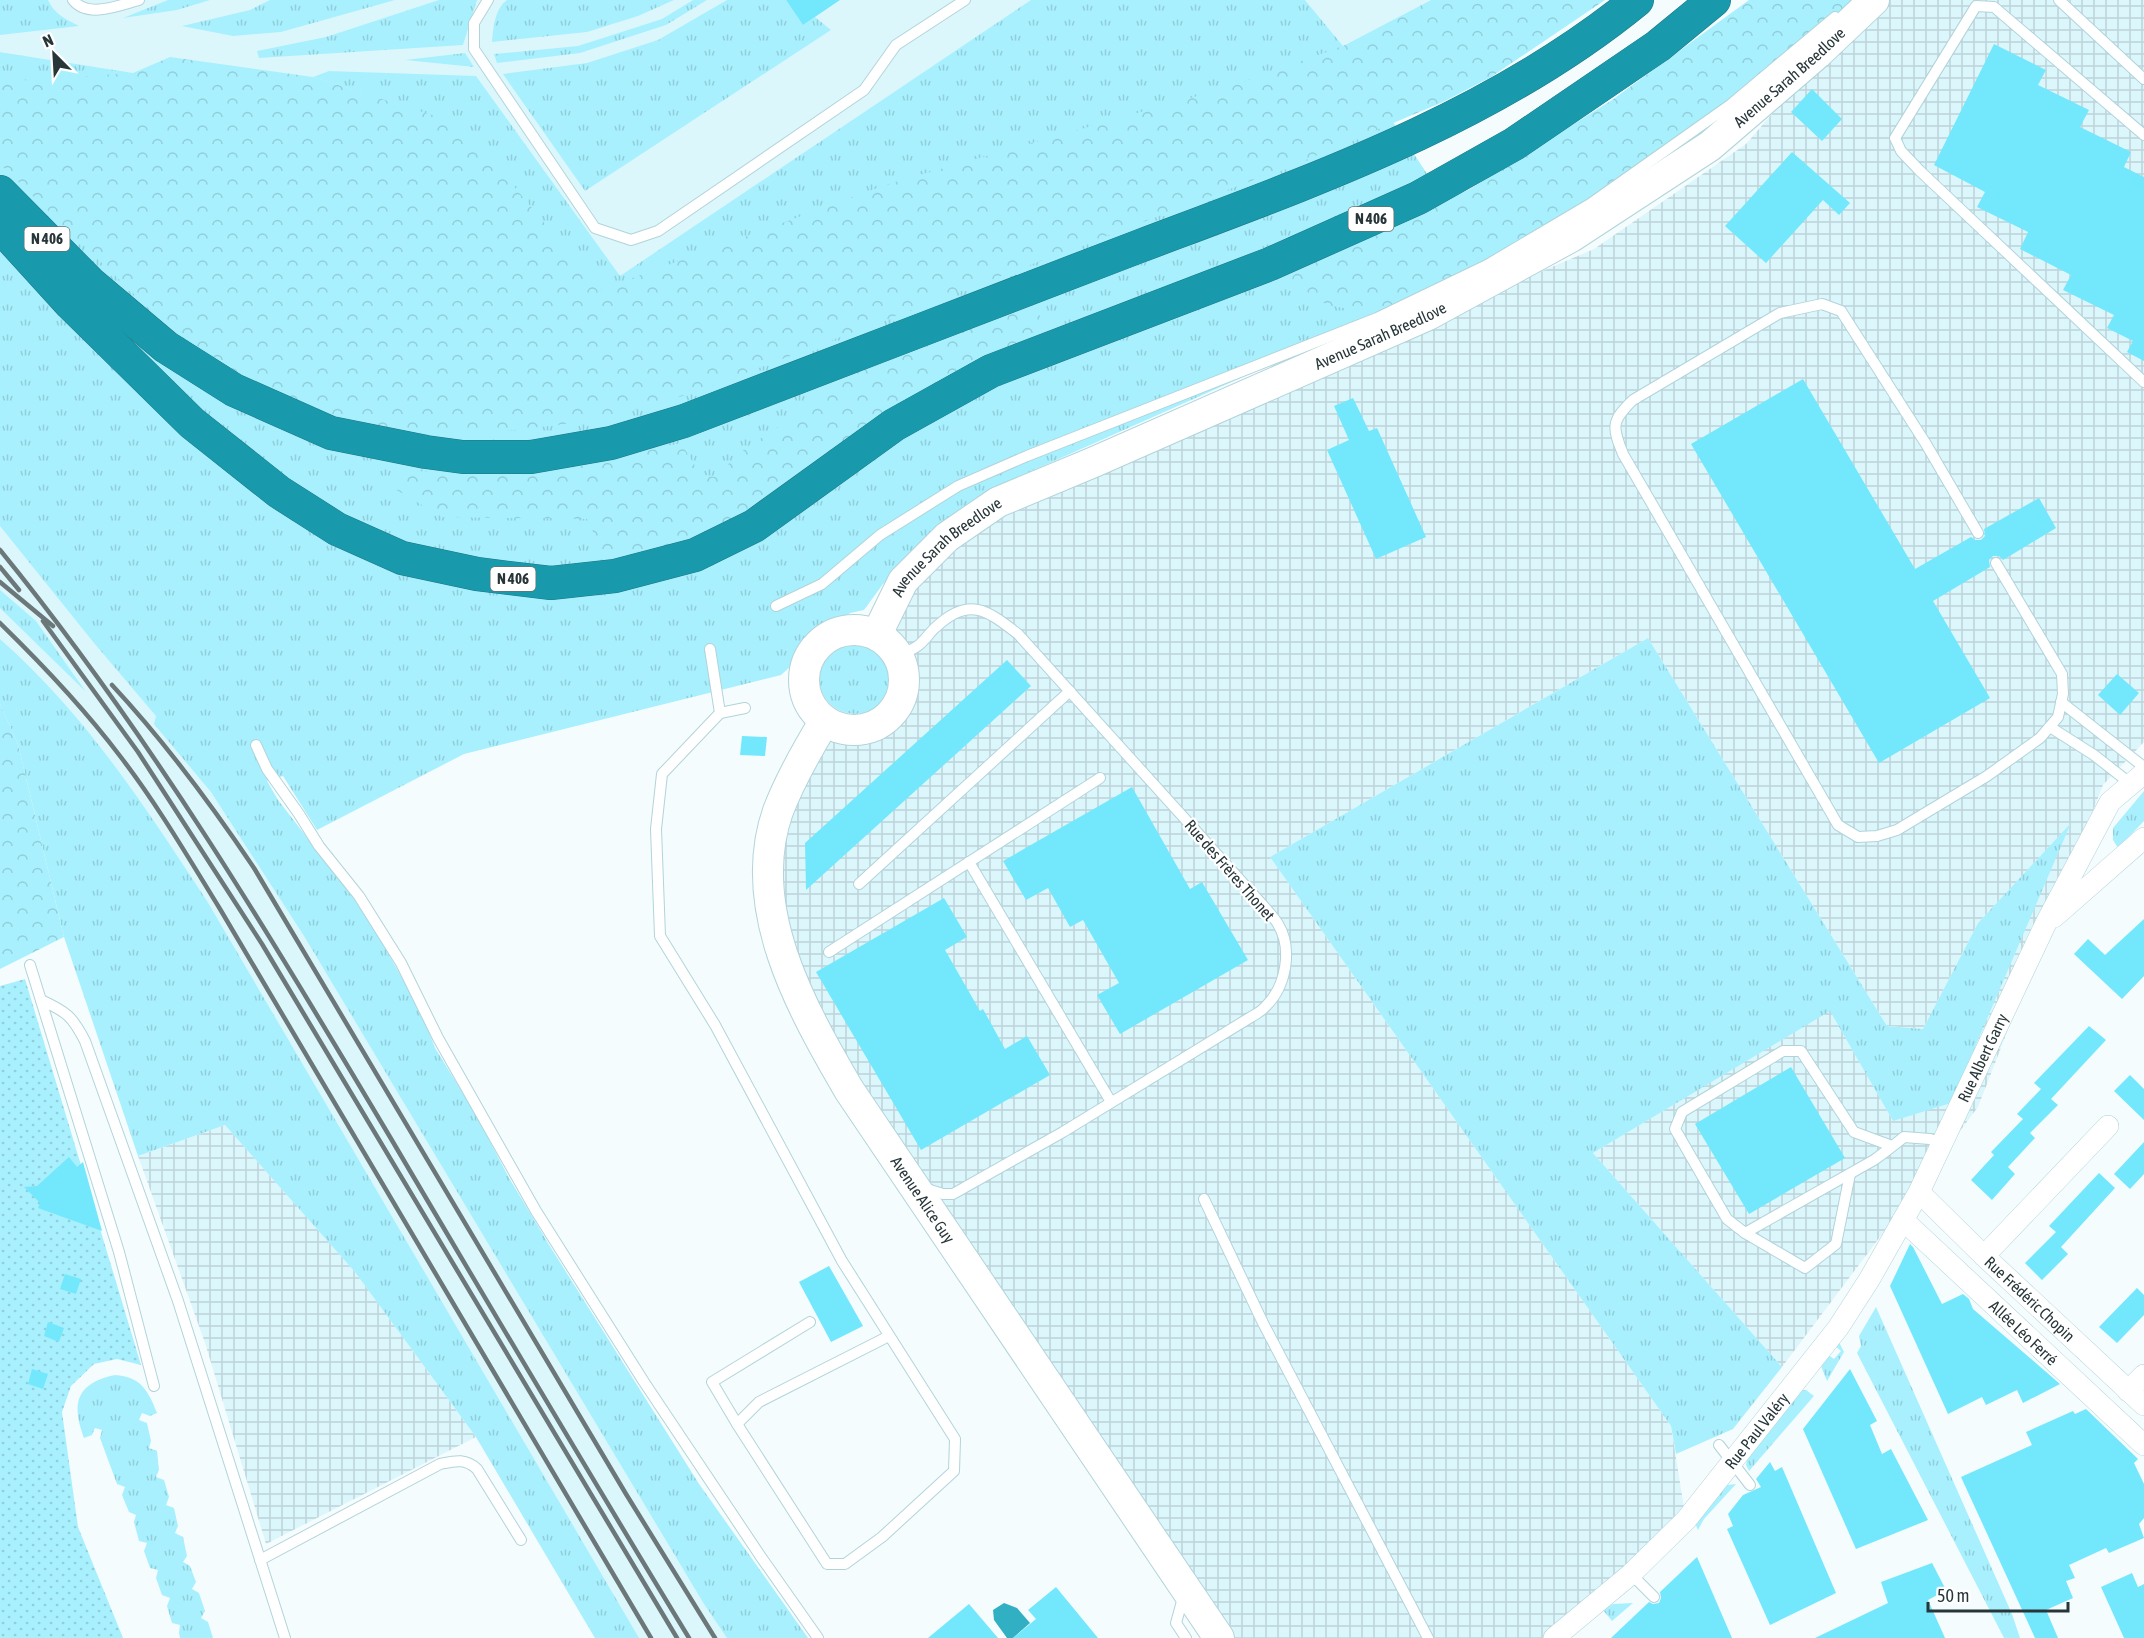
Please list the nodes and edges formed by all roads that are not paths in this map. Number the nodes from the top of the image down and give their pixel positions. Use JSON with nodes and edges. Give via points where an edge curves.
{"nodes":[{"id":1,"x":73,"y":0,"type":"edge"},
{"id":2,"x":139,"y":0,"type":"edge"},
{"id":3,"x":488,"y":0,"type":"edge"},
{"id":4,"x":965,"y":0,"type":"edge"},
{"id":5,"x":1637,"y":0,"type":"edge"},
{"id":6,"x":1714,"y":0,"type":"edge"},
{"id":7,"x":1874,"y":0,"type":"edge"},
{"id":8,"x":2059,"y":0,"type":"edge"},
{"id":9,"x":1844,"y":9,"type":"dead end"},
{"id":10,"x":2144,"y":79,"type":"edge"},
{"id":11,"x":2144,"y":135,"type":"edge"},
{"id":12,"x":0,"y":192,"type":"edge"},
{"id":13,"x":0,"y":226,"type":"edge"},
{"id":14,"x":2144,"y":382,"type":"edge"},
{"id":15,"x":1978,"y":533,"type":"dead end"},
{"id":16,"x":1996,"y":563,"type":"dead end"},
{"id":17,"x":776,"y":606,"type":"dead end"},
{"id":18,"x":876,"y":634,"type":"junction"},
{"id":19,"x":710,"y":649,"type":"dead end"},
{"id":20,"x":899,"y":655,"type":"junction"},
{"id":21,"x":1070,"y":691,"type":"junction"},
{"id":22,"x":2061,"y":702,"type":"junction"},
{"id":23,"x":745,"y":708,"type":"dead end"},
{"id":24,"x":720,"y":713,"type":"junction"},
{"id":25,"x":824,"y":722,"type":"junction"},
{"id":26,"x":2050,"y":727,"type":"junction"},
{"id":27,"x":256,"y":745,"type":"dead end"},
{"id":28,"x":2144,"y":766,"type":"edge"},
{"id":29,"x":1100,"y":778,"type":"dead end"},
{"id":30,"x":2137,"y":778,"type":"edge"},
{"id":31,"x":2144,"y":837,"type":"edge"},
{"id":32,"x":969,"y":862,"type":"junction"},
{"id":33,"x":859,"y":884,"type":"dead end"},
{"id":34,"x":2046,"y":923,"type":"junction"},
{"id":35,"x":829,"y":952,"type":"dead end"},
{"id":36,"x":30,"y":965,"type":"dead end"},
{"id":37,"x":41,"y":1000,"type":"junction"},
{"id":38,"x":1111,"y":1102,"type":"junction"},
{"id":39,"x":2108,"y":1126,"type":"dead end"},
{"id":40,"x":1943,"y":1144,"type":"junction"},
{"id":41,"x":1892,"y":1146,"type":"junction"},
{"id":42,"x":1850,"y":1174,"type":"junction"},
{"id":43,"x":913,"y":1182,"type":"junction"},
{"id":44,"x":1919,"y":1192,"type":"junction"},
{"id":45,"x":1204,"y":1199,"type":"dead end"},
{"id":46,"x":1903,"y":1220,"type":"junction"},
{"id":47,"x":1745,"y":1233,"type":"junction"},
{"id":48,"x":1984,"y":1256,"type":"junction"},
{"id":49,"x":810,"y":1322,"type":"dead end"},
{"id":50,"x":888,"y":1336,"type":"junction"},
{"id":51,"x":2144,"y":1375,"type":"edge"},
{"id":52,"x":154,"y":1386,"type":"dead end"},
{"id":53,"x":2136,"y":1398,"type":"edge"},
{"id":54,"x":736,"y":1424,"type":"junction"},
{"id":55,"x":1719,"y":1445,"type":"dead end"},
{"id":56,"x":2144,"y":1445,"type":"edge"},
{"id":57,"x":1732,"y":1462,"type":"junction"},
{"id":58,"x":1750,"y":1485,"type":"dead end"},
{"id":59,"x":520,"y":1540,"type":"dead end"},
{"id":60,"x":260,"y":1560,"type":"junction"},
{"id":61,"x":1631,"y":1574,"type":"junction"},
{"id":62,"x":1185,"y":1588,"type":"junction"},
{"id":63,"x":1654,"y":1597,"type":"dead end"},
{"id":64,"x":1561,"y":1636,"type":"edge"},
{"id":65,"x":285,"y":1638,"type":"edge"},
{"id":66,"x":818,"y":1638,"type":"edge"},
{"id":67,"x":1186,"y":1638,"type":"edge"},
{"id":68,"x":1219,"y":1638,"type":"edge"},
{"id":69,"x":1428,"y":1638,"type":"edge"}],
"edges":[{"from":1,"to":2,"type":"lane","via":[[87,10]]},
{"from":3,"to":4,"type":"lane","via":[[474,23],[474,49],[595,228],[631,240],[658,231],[864,90],[896,45]]},
{"from":5,"to":12,"type":"highway","number":"N 406","via":[[1537,71],[1422,133],[1259,202],[684,421],[611,443],[531,457],[463,457],[331,434],[234,390],[166,347],[90,283]]},
{"from":6,"to":13,"type":"highway","number":"N 406","via":[[1658,46],[1514,144],[1418,198],[1270,264],[991,371],[894,425],[754,526],[694,555],[615,576],[551,583],[477,574],[402,558],[337,529],[279,492],[192,423],[70,304]]},
{"from":7,"to":18,"type":"main road","name":"Avenue Sarah Breedlove","via":[[1710,146],[1571,237],[1428,315],[998,502],[947,537],[903,581]]},
{"from":8,"to":10,"type":"lane"},
{"from":9,"to":17,"type":"lane","via":[[1730,105],[1590,204],[1487,265],[1377,318],[958,486],[880,535],[822,584]]},
{"from":11,"to":14,"type":"lane","via":[[1994,7],[1976,6],[1895,138],[1901,151],[1920,171]]},
{"from":15,"to":26,"type":"lane","via":[[1841,311],[1822,304],[1780,313],[1633,400],[1618,414],[1615,433],[1623,454],[1838,825],[1858,837],[1897,830],[1987,776]]},
{"from":16,"to":22,"type":"lane","via":[[2062,674]]},
{"from":18,"to":20,"type":"main road"},
{"from":18,"to":25,"type":"main road","via":[[850,630],[830,635],[816,647],[805,666],[803,685],[810,705]]},
{"from":19,"to":24,"type":"lane"},
{"from":20,"to":21,"type":"lane","name":"Rue des Frères Thonet","via":[[919,645],[936,626],[959,610],[971,607],[1018,634]]},
{"from":20,"to":25,"type":"main road","via":[[905,676],[903,697],[891,716],[858,731]]},
{"from":21,"to":33,"type":"lane"},
{"from":21,"to":38,"type":"lane","name":"Rue des Frères Thonet","via":[[1260,902],[1279,925],[1286,944],[1283,976],[1266,1006]]},
{"from":22,"to":26,"type":"lane","via":[[2058,717]]},
{"from":22,"to":28,"type":"lane"},
{"from":23,"to":24,"type":"lane"},
{"from":24,"to":50,"type":"lane","via":[[662,774],[656,828],[660,936],[715,1025],[842,1261]]},
{"from":25,"to":43,"type":"main road","name":"Avenue Alice Guy","via":[[801,760],[778,812],[768,860],[771,909],[785,966],[813,1028],[849,1090]]},
{"from":26,"to":30,"type":"lane"},
{"from":27,"to":66,"type":"lane","via":[[267,769],[401,963],[438,1038],[536,1210],[631,1362]]},
{"from":29,"to":32,"type":"lane"},
{"from":30,"to":34,"type":"street","name":"Rue Albert Garry","via":[[2110,802]]},
{"from":31,"to":34,"type":"street","name":"Rue Albert Garry"},
{"from":32,"to":35,"type":"lane"},
{"from":32,"to":38,"type":"lane"},
{"from":34,"to":40,"type":"street","name":"Rue Albert Garry"},
{"from":36,"to":37,"type":"lane"},
{"from":37,"to":52,"type":"lane","via":[[119,1252]]},
{"from":37,"to":60,"type":"lane","via":[[64,1011],[85,1041],[178,1301]]},
{"from":38,"to":43,"type":"lane","name":"Rue des Frères Thonet","via":[[953,1194],[931,1191]]},
{"from":39,"to":48,"type":"street"},
{"from":40,"to":41,"type":"lane","via":[[1904,1137]]},
{"from":40,"to":44,"type":"street","name":"Rue Albert Garry"},
{"from":41,"to":42,"type":"lane"},
{"from":41,"to":47,"type":"lane","via":[[1854,1132],[1801,1051],[1783,1051],[1682,1112],[1675,1129],[1727,1219]]},
{"from":42,"to":47,"type":"lane"},
{"from":42,"to":47,"type":"lane","via":[[1836,1244],[1805,1269]]},
{"from":43,"to":62,"type":"main road","name":"Avenue Alice Guy"},
{"from":44,"to":46,"type":"street","name":"Rue Paul Valéry"},
{"from":44,"to":48,"type":"street","name":"Rue Frédéric Chopin"},
{"from":45,"to":69,"type":"lane","via":[[1263,1323]]},
{"from":46,"to":56,"type":"street","name":"Allée Léo Ferré"},
{"from":46,"to":57,"type":"street","name":"Rue Paul Valéry","via":[[1838,1328]]},
{"from":48,"to":53,"type":"street","name":"Rue Frédéric Chopin"},
{"from":49,"to":54,"type":"lane","via":[[712,1382]]},
{"from":50,"to":54,"type":"lane","via":[[759,1402]]},
{"from":50,"to":54,"type":"lane","via":[[955,1439],[954,1471],[882,1537],[844,1564],[827,1564]]},
{"from":51,"to":53,"type":"street"},
{"from":55,"to":57,"type":"lane"},
{"from":57,"to":58,"type":"lane"},
{"from":57,"to":61,"type":"street","name":"Rue Paul Valéry","via":[[1686,1520]]},
{"from":59,"to":60,"type":"lane","via":[[477,1469],[459,1460],[440,1464]]},
{"from":60,"to":65,"type":"lane"},
{"from":61,"to":63,"type":"lane"},
{"from":61,"to":64,"type":"street","name":"Rue Paul Valéry"},
{"from":62,"to":67,"type":"lane","via":[[1176,1623]]},
{"from":62,"to":68,"type":"main road","name":"Avenue Alice Guy"}]}
